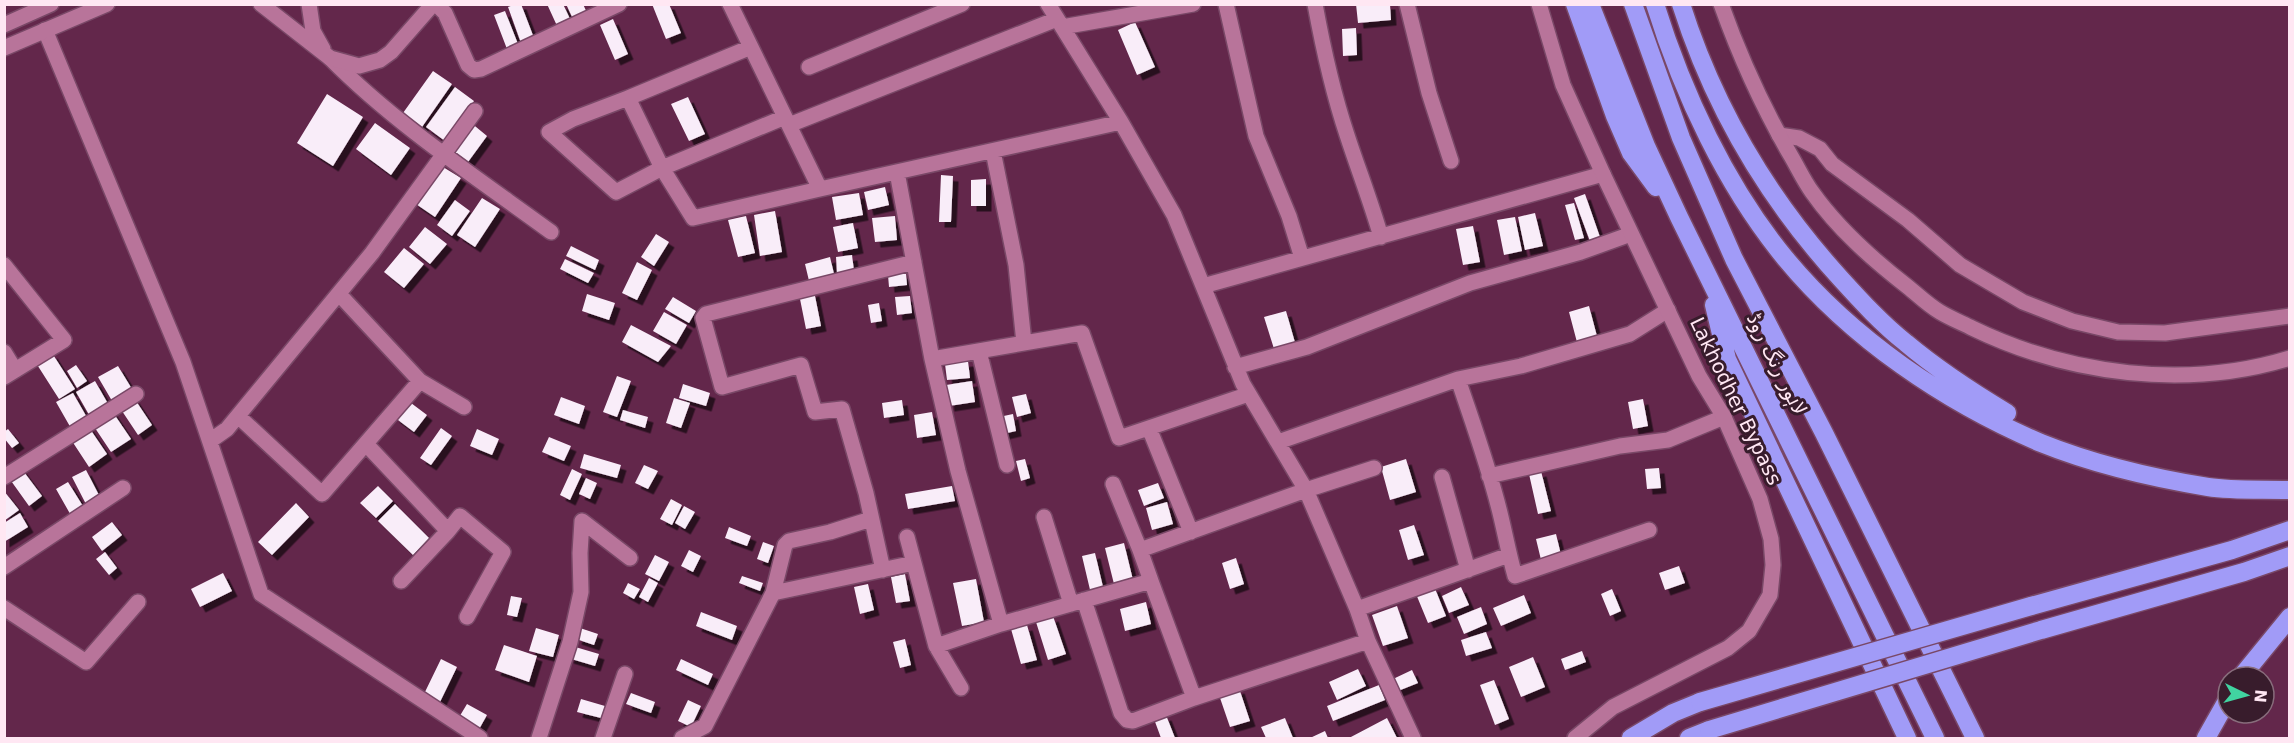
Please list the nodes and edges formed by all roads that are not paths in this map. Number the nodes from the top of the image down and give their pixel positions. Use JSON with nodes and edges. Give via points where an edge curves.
{"nodes":[{"id":1,"x":51,"y":4,"type":"edge"},
{"id":2,"x":107,"y":4,"type":"edge"},
{"id":3,"x":261,"y":4,"type":"edge"},
{"id":4,"x":309,"y":4,"type":"edge"},
{"id":5,"x":434,"y":4,"type":"edge"},
{"id":6,"x":620,"y":4,"type":"edge"},
{"id":7,"x":730,"y":4,"type":"edge"},
{"id":8,"x":963,"y":4,"type":"edge"},
{"id":9,"x":1048,"y":4,"type":"edge"},
{"id":10,"x":1193,"y":4,"type":"edge"},
{"id":11,"x":1226,"y":4,"type":"edge"},
{"id":12,"x":1315,"y":4,"type":"edge"},
{"id":13,"x":1407,"y":4,"type":"edge"},
{"id":14,"x":1539,"y":4,"type":"edge"},
{"id":15,"x":1575,"y":4,"type":"edge"},
{"id":16,"x":1590,"y":4,"type":"edge"},
{"id":17,"x":1633,"y":4,"type":"edge"},
{"id":18,"x":1655,"y":4,"type":"edge"},
{"id":19,"x":1681,"y":4,"type":"edge"},
{"id":20,"x":1721,"y":4,"type":"edge"},
{"id":21,"x":1060,"y":23,"type":"junction"},
{"id":22,"x":4,"y":26,"type":"edge"},
{"id":23,"x":45,"y":30,"type":"junction"},
{"id":24,"x":751,"y":47,"type":"junction"},
{"id":25,"x":4,"y":48,"type":"edge"},
{"id":26,"x":330,"y":58,"type":"junction"},
{"id":27,"x":809,"y":67,"type":"dead end"},
{"id":28,"x":628,"y":98,"type":"junction"},
{"id":29,"x":475,"y":111,"type":"dead end"},
{"id":30,"x":787,"y":121,"type":"junction"},
{"id":31,"x":1121,"y":122,"type":"junction"},
{"id":32,"x":1779,"y":135,"type":"junction"},
{"id":33,"x":993,"y":151,"type":"junction"},
{"id":34,"x":443,"y":153,"type":"junction"},
{"id":35,"x":1451,"y":161,"type":"dead end"},
{"id":36,"x":662,"y":168,"type":"junction"},
{"id":37,"x":897,"y":172,"type":"junction"},
{"id":38,"x":1603,"y":174,"type":"junction"},
{"id":39,"x":820,"y":189,"type":"junction"},
{"id":40,"x":1679,"y":217,"type":"junction"},
{"id":41,"x":551,"y":232,"type":"dead end"},
{"id":42,"x":1631,"y":234,"type":"junction"},
{"id":43,"x":1381,"y":237,"type":"junction"},
{"id":44,"x":1302,"y":258,"type":"junction"},
{"id":45,"x":914,"y":262,"type":"junction"},
{"id":46,"x":4,"y":265,"type":"edge"},
{"id":47,"x":1706,"y":271,"type":"junction"},
{"id":48,"x":1203,"y":286,"type":"junction"},
{"id":49,"x":339,"y":294,"type":"junction"},
{"id":50,"x":1668,"y":310,"type":"junction"},
{"id":51,"x":2289,"y":316,"type":"edge"},
{"id":52,"x":1023,"y":343,"type":"junction"},
{"id":53,"x":979,"y":351,"type":"junction"},
{"id":54,"x":4,"y":352,"type":"edge"},
{"id":55,"x":2289,"y":358,"type":"edge"},
{"id":56,"x":932,"y":359,"type":"junction"},
{"id":57,"x":1236,"y":367,"type":"junction"},
{"id":58,"x":10,"y":373,"type":"edge"},
{"id":59,"x":1458,"y":379,"type":"junction"},
{"id":60,"x":420,"y":381,"type":"junction"},
{"id":61,"x":136,"y":394,"type":"dead end"},
{"id":62,"x":1249,"y":394,"type":"junction"},
{"id":63,"x":464,"y":407,"type":"dead end"},
{"id":64,"x":238,"y":416,"type":"junction"},
{"id":65,"x":1724,"y":417,"type":"junction"},
{"id":66,"x":1149,"y":428,"type":"junction"},
{"id":67,"x":210,"y":441,"type":"junction"},
{"id":68,"x":1278,"y":442,"type":"junction"},
{"id":69,"x":366,"y":444,"type":"junction"},
{"id":70,"x":2090,"y":459,"type":"junction"},
{"id":71,"x":1007,"y":465,"type":"dead end"},
{"id":72,"x":1374,"y":468,"type":"dead end"},
{"id":73,"x":1489,"y":476,"type":"junction"},
{"id":74,"x":4,"y":477,"type":"edge"},
{"id":75,"x":1442,"y":477,"type":"dead end"},
{"id":76,"x":1113,"y":484,"type":"dead end"},
{"id":77,"x":123,"y":488,"type":"dead end"},
{"id":78,"x":1306,"y":490,"type":"junction"},
{"id":79,"x":2289,"y":490,"type":"edge"},
{"id":80,"x":1044,"y":517,"type":"dead end"},
{"id":81,"x":871,"y":519,"type":"junction"},
{"id":82,"x":1649,"y":530,"type":"dead end"},
{"id":83,"x":2289,"y":530,"type":"edge"},
{"id":84,"x":448,"y":531,"type":"junction"},
{"id":85,"x":1191,"y":532,"type":"junction"},
{"id":86,"x":907,"y":537,"type":"dead end"},
{"id":87,"x":1140,"y":550,"type":"junction"},
{"id":88,"x":1509,"y":555,"type":"junction"},
{"id":89,"x":2289,"y":556,"type":"edge"},
{"id":90,"x":630,"y":558,"type":"dead end"},
{"id":91,"x":914,"y":563,"type":"junction"},
{"id":92,"x":4,"y":567,"type":"edge"},
{"id":93,"x":883,"y":570,"type":"junction"},
{"id":94,"x":1468,"y":570,"type":"junction"},
{"id":95,"x":401,"y":581,"type":"dead end"},
{"id":96,"x":1151,"y":581,"type":"junction"},
{"id":97,"x":773,"y":593,"type":"junction"},
{"id":98,"x":138,"y":602,"type":"dead end"},
{"id":99,"x":1078,"y":602,"type":"junction"},
{"id":100,"x":4,"y":608,"type":"edge"},
{"id":101,"x":1357,"y":609,"type":"junction"},
{"id":102,"x":467,"y":617,"type":"dead end"},
{"id":103,"x":2289,"y":617,"type":"edge"},
{"id":104,"x":1001,"y":624,"type":"junction"},
{"id":105,"x":1368,"y":641,"type":"junction"},
{"id":106,"x":936,"y":646,"type":"junction"},
{"id":107,"x":2251,"y":665,"type":"edge"},
{"id":108,"x":625,"y":674,"type":"dead end"},
{"id":109,"x":961,"y":688,"type":"dead end"},
{"id":110,"x":1194,"y":698,"type":"junction"},
{"id":111,"x":2216,"y":720,"type":"edge"},
{"id":112,"x":480,"y":738,"type":"edge"},
{"id":113,"x":539,"y":738,"type":"edge"},
{"id":114,"x":603,"y":738,"type":"edge"},
{"id":115,"x":682,"y":738,"type":"edge"},
{"id":116,"x":1413,"y":738,"type":"edge"},
{"id":117,"x":1575,"y":738,"type":"edge"},
{"id":118,"x":1631,"y":738,"type":"edge"},
{"id":119,"x":1689,"y":738,"type":"edge"},
{"id":120,"x":1907,"y":738,"type":"edge"},
{"id":121,"x":1935,"y":738,"type":"edge"},
{"id":122,"x":1975,"y":738,"type":"edge"},
{"id":123,"x":2206,"y":738,"type":"edge"}],
"edges":[{"from":1,"to":22,"type":"street"},
{"from":2,"to":23,"type":"street"},
{"from":3,"to":26,"type":"street"},
{"from":4,"to":26,"type":"street","via":[[312,31]]},
{"from":5,"to":6,"type":"street","via":[[445,13],[468,65],[474,70]]},
{"from":5,"to":26,"type":"street","via":[[380,60],[359,66]]},
{"from":7,"to":24,"type":"street"},
{"from":8,"to":27,"type":"street"},
{"from":9,"to":21,"type":"street"},
{"from":10,"to":21,"type":"street"},
{"from":11,"to":44,"type":"street","via":[[1256,136]]},
{"from":12,"to":43,"type":"street","via":[[1347,135]]},
{"from":13,"to":35,"type":"street"},
{"from":14,"to":38,"type":"street","name":"Lakhodher Bypass","via":[[1563,85]]},
{"from":15,"to":40,"type":"highway","via":[[1631,153]]},
{"from":16,"to":40,"type":"highway","name":"لاہور رنگ روڈ","via":[[1646,146]]},
{"from":17,"to":122,"type":"highway","name":"لاہور رنگ روڈ","via":[[1681,138],[1734,259]]},
{"from":18,"to":70,"type":"highway","via":[[1692,101],[1730,177],[1784,257],[1814,290],[1877,348],[1920,376],[2025,435]]},
{"from":19,"to":70,"type":"highway","via":[[1696,50],[1736,134],[1767,187],[1828,265],[1873,313],[1941,371],[2027,426]]},
{"from":20,"to":32,"type":"street","via":[[1748,75]]},
{"from":21,"to":30,"type":"street"},
{"from":21,"to":31,"type":"street"},
{"from":23,"to":25,"type":"street"},
{"from":23,"to":67,"type":"street","via":[[183,362]]},
{"from":24,"to":28,"type":"street"},
{"from":24,"to":30,"type":"street"},
{"from":26,"to":34,"type":"street","via":[[352,81]]},
{"from":28,"to":36,"type":"street"},
{"from":28,"to":36,"type":"street","via":[[549,132],[616,192]]},
{"from":29,"to":34,"type":"street"},
{"from":30,"to":36,"type":"street"},
{"from":30,"to":39,"type":"street"},
{"from":31,"to":33,"type":"street"},
{"from":31,"to":48,"type":"street","via":[[1174,214]]},
{"from":32,"to":51,"type":"street","via":[[1799,138],[1820,149],[1832,164],[1908,220],[1960,266],[2023,302],[2072,321],[2118,332],[2165,333]]},
{"from":32,"to":55,"type":"street","via":[[1811,191],[1872,259],[1939,312],[1985,334],[2065,362],[2145,374],[2220,373]]},
{"from":33,"to":37,"type":"street"},
{"from":33,"to":52,"type":"street","via":[[1016,265]]},
{"from":34,"to":41,"type":"street"},
{"from":34,"to":49,"type":"street"},
{"from":36,"to":39,"type":"street","via":[[693,218]]},
{"from":37,"to":39,"type":"street"},
{"from":37,"to":45,"type":"street"},
{"from":38,"to":42,"type":"street","name":"Lakhodher Bypass"},
{"from":38,"to":43,"type":"street"},
{"from":40,"to":47,"type":"highway","name":"لاہور رنگ روڈ"},
{"from":42,"to":50,"type":"street","name":"Lakhodher Bypass"},
{"from":42,"to":57,"type":"street","via":[[1470,283],[1307,347]]},
{"from":43,"to":44,"type":"street"},
{"from":44,"to":48,"type":"street"},
{"from":45,"to":56,"type":"street"},
{"from":45,"to":81,"type":"street","via":[[815,285],[703,318],[722,387],[801,365],[815,412],[842,409]]},
{"from":46,"to":58,"type":"street","via":[[64,340]]},
{"from":47,"to":120,"type":"highway","via":[[1727,359]]},
{"from":47,"to":121,"type":"highway","name":"لاہور رنگ روڈ"},
{"from":48,"to":57,"type":"street"},
{"from":49,"to":60,"type":"street"},
{"from":49,"to":64,"type":"street"},
{"from":50,"to":59,"type":"street","via":[[1630,334],[1521,366]]},
{"from":50,"to":65,"type":"street","name":"Lakhodher Bypass"},
{"from":52,"to":53,"type":"street"},
{"from":52,"to":66,"type":"street","via":[[1082,333],[1119,438]]},
{"from":53,"to":56,"type":"street"},
{"from":53,"to":71,"type":"street"},
{"from":54,"to":58,"type":"street"},
{"from":56,"to":104,"type":"street","via":[[958,471]]},
{"from":57,"to":62,"type":"street"},
{"from":59,"to":68,"type":"street"},
{"from":59,"to":73,"type":"street"},
{"from":60,"to":63,"type":"street"},
{"from":60,"to":69,"type":"street"},
{"from":61,"to":74,"type":"street"},
{"from":62,"to":66,"type":"street"},
{"from":62,"to":68,"type":"street"},
{"from":64,"to":67,"type":"street"},
{"from":64,"to":69,"type":"street","via":[[322,494]]},
{"from":65,"to":73,"type":"street","via":[[1668,440],[1620,446]]},
{"from":65,"to":117,"type":"street","name":"Lakhodher Bypass","via":[[1760,499],[1771,539],[1770,596],[1749,631],[1728,648],[1613,706]]},
{"from":66,"to":85,"type":"street"},
{"from":67,"to":112,"type":"street","via":[[261,594]]},
{"from":68,"to":78,"type":"street"},
{"from":69,"to":84,"type":"street"},
{"from":70,"to":79,"type":"highway","via":[[2127,471],[2210,487]]},
{"from":72,"to":78,"type":"street"},
{"from":73,"to":88,"type":"street"},
{"from":75,"to":94,"type":"street"},
{"from":76,"to":87,"type":"street"},
{"from":77,"to":92,"type":"street"},
{"from":78,"to":85,"type":"street"},
{"from":78,"to":101,"type":"street"},
{"from":80,"to":99,"type":"street"},
{"from":81,"to":93,"type":"street"},
{"from":81,"to":97,"type":"street","via":[[789,541]]},
{"from":82,"to":88,"type":"street","via":[[1515,576]]},
{"from":83,"to":118,"type":"highway","bridge":true,"via":[[2232,550],[1700,702]]},
{"from":84,"to":95,"type":"street"},
{"from":84,"to":102,"type":"street","via":[[460,516],[503,552]]},
{"from":85,"to":87,"type":"street"},
{"from":86,"to":91,"type":"street"},
{"from":87,"to":96,"type":"street"},
{"from":88,"to":94,"type":"street"},
{"from":89,"to":119,"type":"highway","bridge":true},
{"from":90,"to":113,"type":"street","via":[[582,521],[581,592],[570,642]]},
{"from":91,"to":93,"type":"street"},
{"from":91,"to":106,"type":"street"},
{"from":93,"to":97,"type":"street"},
{"from":94,"to":101,"type":"street"},
{"from":96,"to":99,"type":"street"},
{"from":96,"to":110,"type":"street"},
{"from":97,"to":115,"type":"street","via":[[705,726]]},
{"from":98,"to":100,"type":"street","via":[[86,662]]},
{"from":99,"to":104,"type":"street"},
{"from":99,"to":110,"type":"street","via":[[1127,720]]},
{"from":101,"to":105,"type":"street"},
{"from":103,"to":107,"type":"highway"},
{"from":104,"to":106,"type":"street"},
{"from":105,"to":110,"type":"street"},
{"from":105,"to":116,"type":"street"},
{"from":106,"to":109,"type":"street"},
{"from":108,"to":114,"type":"street"},
{"from":111,"to":123,"type":"highway"}]}
